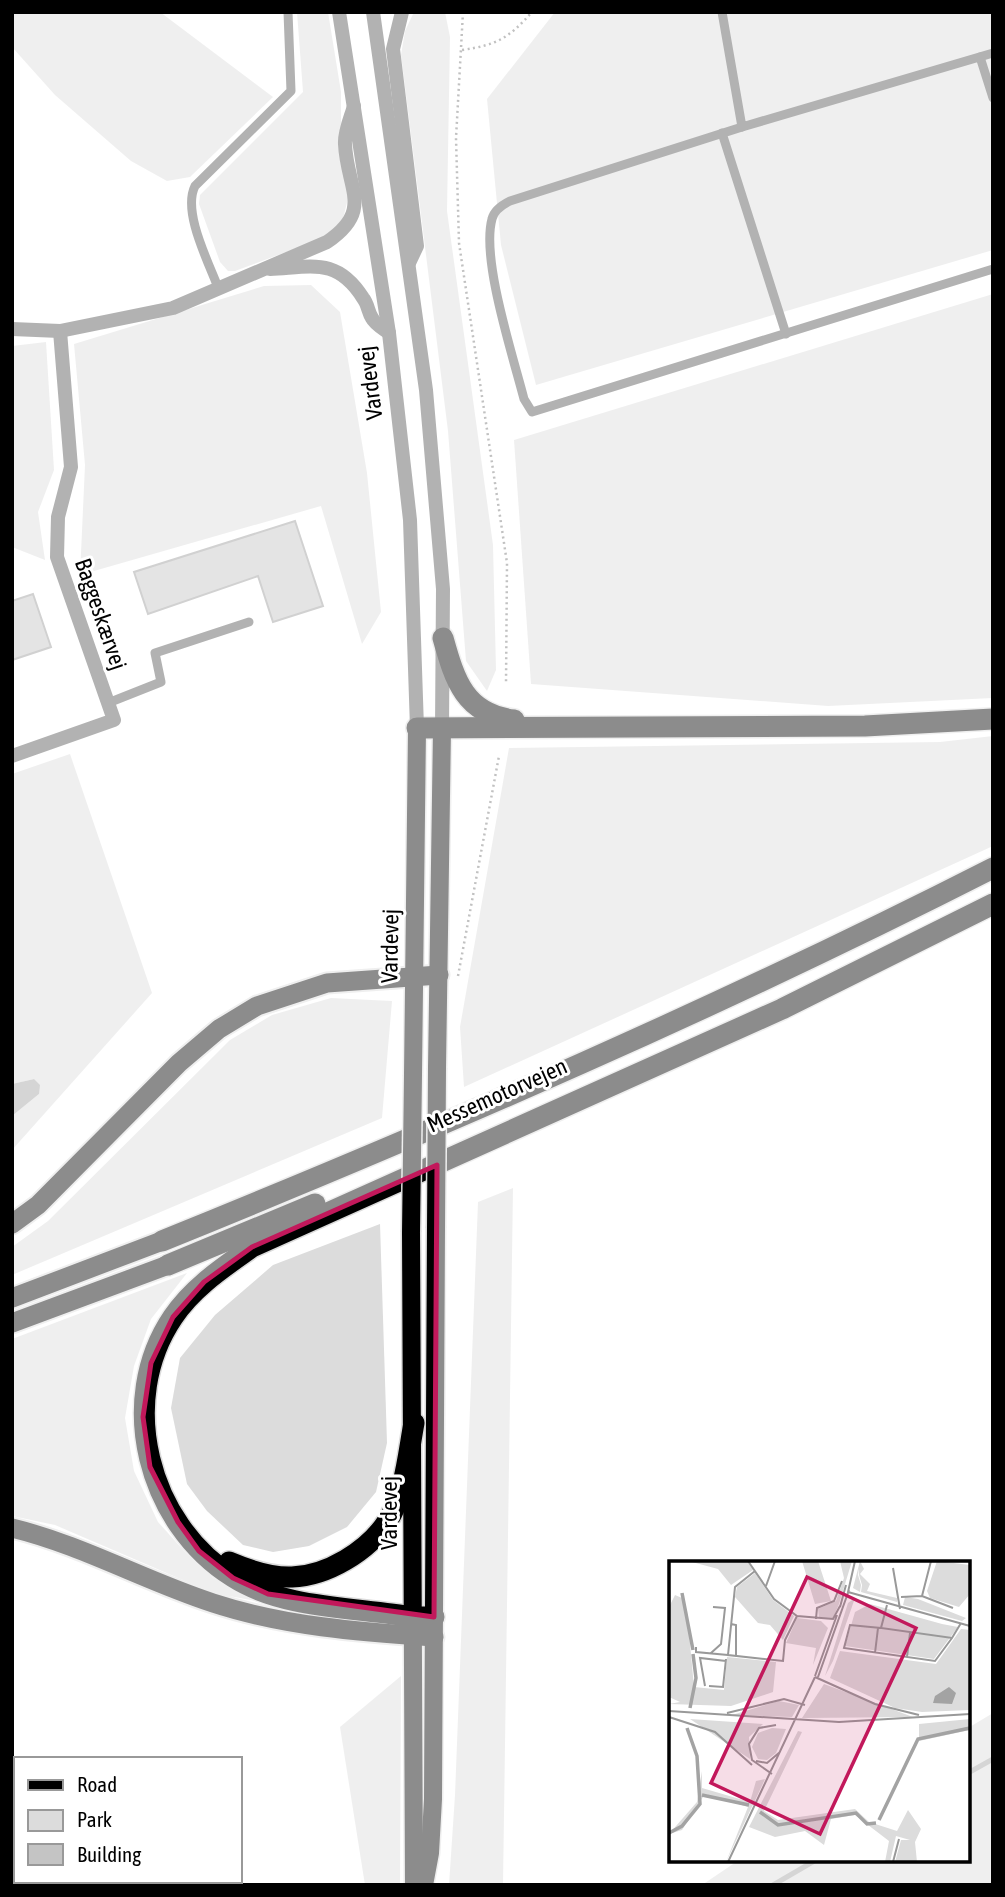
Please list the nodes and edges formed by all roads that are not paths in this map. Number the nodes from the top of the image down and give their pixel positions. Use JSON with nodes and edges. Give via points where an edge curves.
{"nodes":[{"id":1,"x":288,"y":12,"type":"edge"},
{"id":2,"x":339,"y":12,"type":"edge"},
{"id":3,"x":373,"y":12,"type":"edge"},
{"id":4,"x":402,"y":12,"type":"edge"},
{"id":5,"x":722,"y":12,"type":"edge"},
{"id":6,"x":993,"y":53,"type":"edge"},
{"id":7,"x":980,"y":57,"type":"junction"},
{"id":8,"x":993,"y":98,"type":"edge"},
{"id":9,"x":354,"y":105,"type":"junction"},
{"id":10,"x":742,"y":127,"type":"junction"},
{"id":11,"x":722,"y":133,"type":"junction"},
{"id":12,"x":408,"y":264,"type":"junction"},
{"id":13,"x":270,"y":269,"type":"junction"},
{"id":14,"x":993,"y":270,"type":"edge"},
{"id":15,"x":219,"y":290,"type":"junction"},
{"id":16,"x":12,"y":329,"type":"edge"},
{"id":17,"x":60,"y":331,"type":"junction"},
{"id":18,"x":389,"y":333,"type":"junction"},
{"id":19,"x":786,"y":334,"type":"junction"},
{"id":20,"x":249,"y":622,"type":"dead end"},
{"id":21,"x":443,"y":638,"type":"junction"},
{"id":22,"x":108,"y":704,"type":"junction"},
{"id":23,"x":993,"y":719,"type":"edge"},
{"id":24,"x":565,"y":727,"type":"junction"},
{"id":25,"x":417,"y":728,"type":"junction"},
{"id":26,"x":442,"y":728,"type":"junction"},
{"id":27,"x":12,"y":755,"type":"edge"},
{"id":28,"x":993,"y":868,"type":"edge"},
{"id":29,"x":993,"y":891,"type":"edge"},
{"id":30,"x":993,"y":904,"type":"edge"},
{"id":31,"x":449,"y":975,"type":"junction"},
{"id":32,"x":414,"y":976,"type":"junction"},
{"id":33,"x":12,"y":1224,"type":"edge"},
{"id":34,"x":162,"y":1241,"type":"joint"},
{"id":35,"x":168,"y":1265,"type":"joint"},
{"id":36,"x":12,"y":1298,"type":"edge"},
{"id":37,"x":12,"y":1323,"type":"edge"},
{"id":38,"x":414,"y":1423,"type":"junction"},
{"id":39,"x":178,"y":1522,"type":"junction"},
{"id":40,"x":12,"y":1528,"type":"edge"},
{"id":41,"x":423,"y":1627,"type":"junction"},
{"id":42,"x":414,"y":1885,"type":"edge"},
{"id":43,"x":424,"y":1885,"type":"edge"}],
"edges":[{"from":1,"to":15,"type":"lane","via":[[291,91],[195,186],[190,197]]},
{"from":2,"to":9,"type":"street","name":"Vardevej"},
{"from":3,"to":12,"type":"street","name":"Vardevej"},
{"from":4,"to":12,"type":"street","via":[[393,49],[417,246]]},
{"from":5,"to":10,"type":"lane"},
{"from":6,"to":7,"type":"lane"},
{"from":7,"to":8,"type":"lane"},
{"from":7,"to":10,"type":"lane"},
{"from":9,"to":13,"type":"street","via":[[345,141],[353,216],[346,229],[327,242],[280,260]]},
{"from":9,"to":18,"type":"street","name":"Vardevej"},
{"from":10,"to":11,"type":"lane"},
{"from":11,"to":19,"type":"lane"},
{"from":11,"to":19,"type":"lane","via":[[510,201],[495,212],[493,273],[524,399],[532,412],[541,410]]},
{"from":12,"to":21,"type":"street","name":"Vardevej","via":[[426,390]]},
{"from":13,"to":15,"type":"street"},
{"from":13,"to":18,"type":"street","via":[[312,266],[340,272],[352,280],[372,319]]},
{"from":14,"to":19,"type":"lane"},
{"from":15,"to":17,"type":"street","via":[[173,308]]},
{"from":16,"to":17,"type":"street"},
{"from":17,"to":22,"type":"street","name":"Baggeskærvej","via":[[71,467],[58,517],[57,556]]},
{"from":18,"to":25,"type":"street","name":"Vardevej","via":[[410,520]]},
{"from":20,"to":22,"type":"lane","via":[[155,653],[162,682]]},
{"from":21,"to":24,"type":"highway","via":[[458,682],[477,707],[497,718]]},
{"from":21,"to":26,"type":"street","name":"Vardevej"},
{"from":22,"to":27,"type":"street","name":"Baggeskærvej","via":[[114,720]]},
{"from":23,"to":24,"type":"highway","via":[[865,726]]},
{"from":24,"to":26,"type":"highway"},
{"from":25,"to":26,"type":"highway"},
{"from":25,"to":32,"type":"main road","name":"Vardevej"},
{"from":26,"to":31,"type":"main road","name":"Vardevej"},
{"from":28,"to":34,"type":"highway","name":"Messemotorvejen","via":[[759,983],[539,1082]]},
{"from":29,"to":35,"type":"highway","name":"Messemotorvejen","via":[[507,1120]]},
{"from":30,"to":39,"type":"highway","via":[[782,1009],[252,1247],[204,1282],[173,1317],[151,1363],[143,1417],[150,1467]]},
{"from":31,"to":32,"type":"highway"},
{"from":31,"to":41,"type":"main road","name":"Vardevej","bridge":true,"via":[[437,1068]]},
{"from":32,"to":33,"type":"highway","via":[[314,986],[257,1006],[228,1023],[180,1063],[38,1205]]},
{"from":32,"to":38,"type":"main road","name":"Vardevej","bridge":true},
{"from":34,"to":36,"type":"highway","name":"Messemotorvejen"},
{"from":35,"to":37,"type":"highway","name":"Messemotorvejen"},
{"from":38,"to":39,"type":"highway","via":[[402,1486],[387,1522],[361,1550],[330,1567],[293,1577],[264,1575],[230,1563]]},
{"from":38,"to":41,"type":"main road","name":"Vardevej"},
{"from":39,"to":41,"type":"highway","via":[[208,1558],[233,1578],[268,1594]]},
{"from":40,"to":41,"type":"highway","via":[[45,1536],[212,1603],[285,1621]]},
{"from":41,"to":42,"type":"main road","name":"Vardevej"},
{"from":41,"to":43,"type":"main road","name":"Vardevej","via":[[433,1799]]}]}
